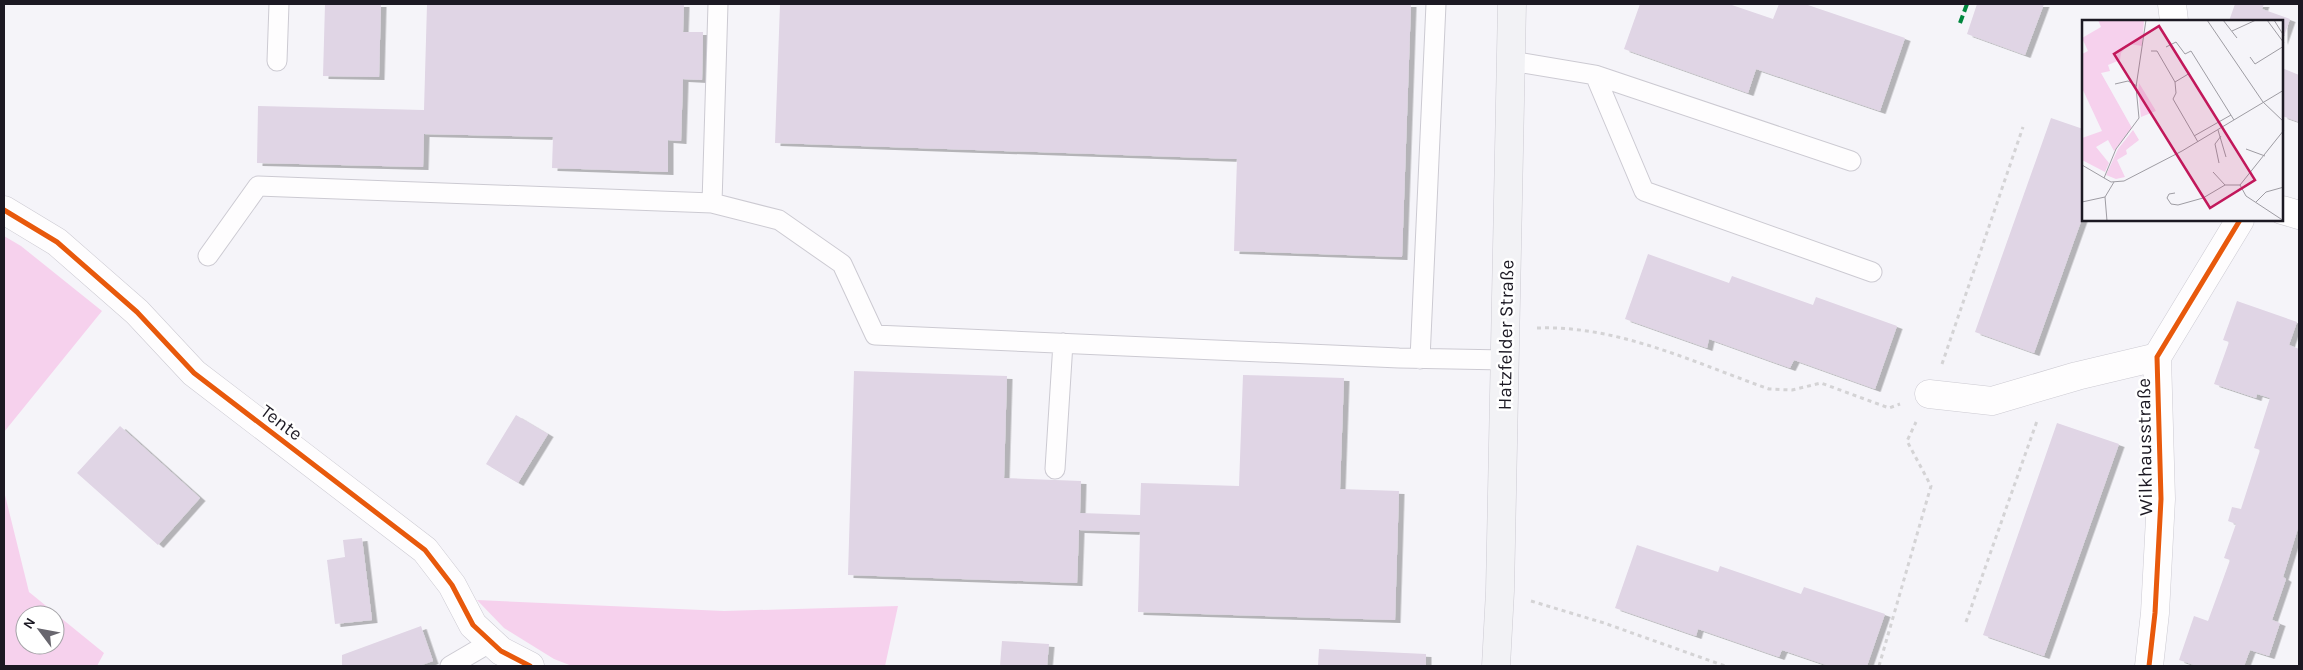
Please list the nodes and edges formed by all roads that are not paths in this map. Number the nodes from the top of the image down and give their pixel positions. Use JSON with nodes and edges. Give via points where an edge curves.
{"nodes":[{"id":1,"x":279,"y":4,"type":"edge"},
{"id":2,"x":718,"y":4,"type":"edge"},
{"id":3,"x":1436,"y":4,"type":"edge"},
{"id":4,"x":1512,"y":4,"type":"edge"},
{"id":5,"x":2172,"y":4,"type":"edge"},
{"id":6,"x":2174,"y":20,"type":"edge"},
{"id":7,"x":277,"y":61,"type":"dead end"},
{"id":8,"x":1511,"y":61,"type":"junction"},
{"id":9,"x":1595,"y":74,"type":"junction"},
{"id":10,"x":1851,"y":161,"type":"dead end"},
{"id":11,"x":712,"y":203,"type":"junction"},
{"id":12,"x":4,"y":210,"type":"edge"},
{"id":13,"x":2283,"y":210,"type":"edge"},
{"id":14,"x":2299,"y":215,"type":"edge"},
{"id":15,"x":2239,"y":221,"type":"edge"},
{"id":16,"x":208,"y":256,"type":"dead end"},
{"id":17,"x":1872,"y":272,"type":"dead end"},
{"id":18,"x":1062,"y":343,"type":"junction"},
{"id":19,"x":2157,"y":357,"type":"junction"},
{"id":20,"x":1420,"y":359,"type":"junction"},
{"id":21,"x":1505,"y":360,"type":"junction"},
{"id":22,"x":1929,"y":394,"type":"road end"},
{"id":23,"x":1055,"y":469,"type":"dead end"},
{"id":24,"x":491,"y":642,"type":"junction"},
{"id":25,"x":450,"y":666,"type":"edge"},
{"id":26,"x":530,"y":666,"type":"edge"},
{"id":27,"x":1496,"y":666,"type":"edge"},
{"id":28,"x":2149,"y":666,"type":"edge"}],
"edges":[{"from":1,"to":7,"type":"lane"},
{"from":2,"to":11,"type":"lane"},
{"from":3,"to":20,"type":"lane"},
{"from":4,"to":8,"type":"main road","name":"Hatzfelder Straße"},
{"from":5,"to":6,"type":"street"},
{"from":8,"to":9,"type":"lane"},
{"from":8,"to":21,"type":"main road","name":"Hatzfelder Straße"},
{"from":9,"to":10,"type":"lane"},
{"from":9,"to":17,"type":"lane","via":[[1644,191]]},
{"from":11,"to":16,"type":"lane","via":[[258,186]]},
{"from":11,"to":18,"type":"lane","via":[[779,220],[842,264],[875,335]]},
{"from":12,"to":24,"type":"street","name":"Tente","via":[[57,242],[137,312],[194,374],[425,550],[452,585],[473,625]]},
{"from":13,"to":14,"type":"street"},
{"from":15,"to":19,"type":"street","name":"Wilkhausstraße"},
{"from":18,"to":20,"type":"lane"},
{"from":18,"to":23,"type":"lane"},
{"from":19,"to":22,"type":"street","name":"Wilkhausstraße","via":[[2077,376],[1992,402]]},
{"from":19,"to":28,"type":"street","name":"Wilkhausstraße","via":[[2161,499],[2156,613]]},
{"from":20,"to":21,"type":"lane"},
{"from":21,"to":27,"type":"main road","name":"Hatzfelder Straße"},
{"from":24,"to":25,"type":"lane"},
{"from":24,"to":26,"type":"street","name":"Tente"}]}
